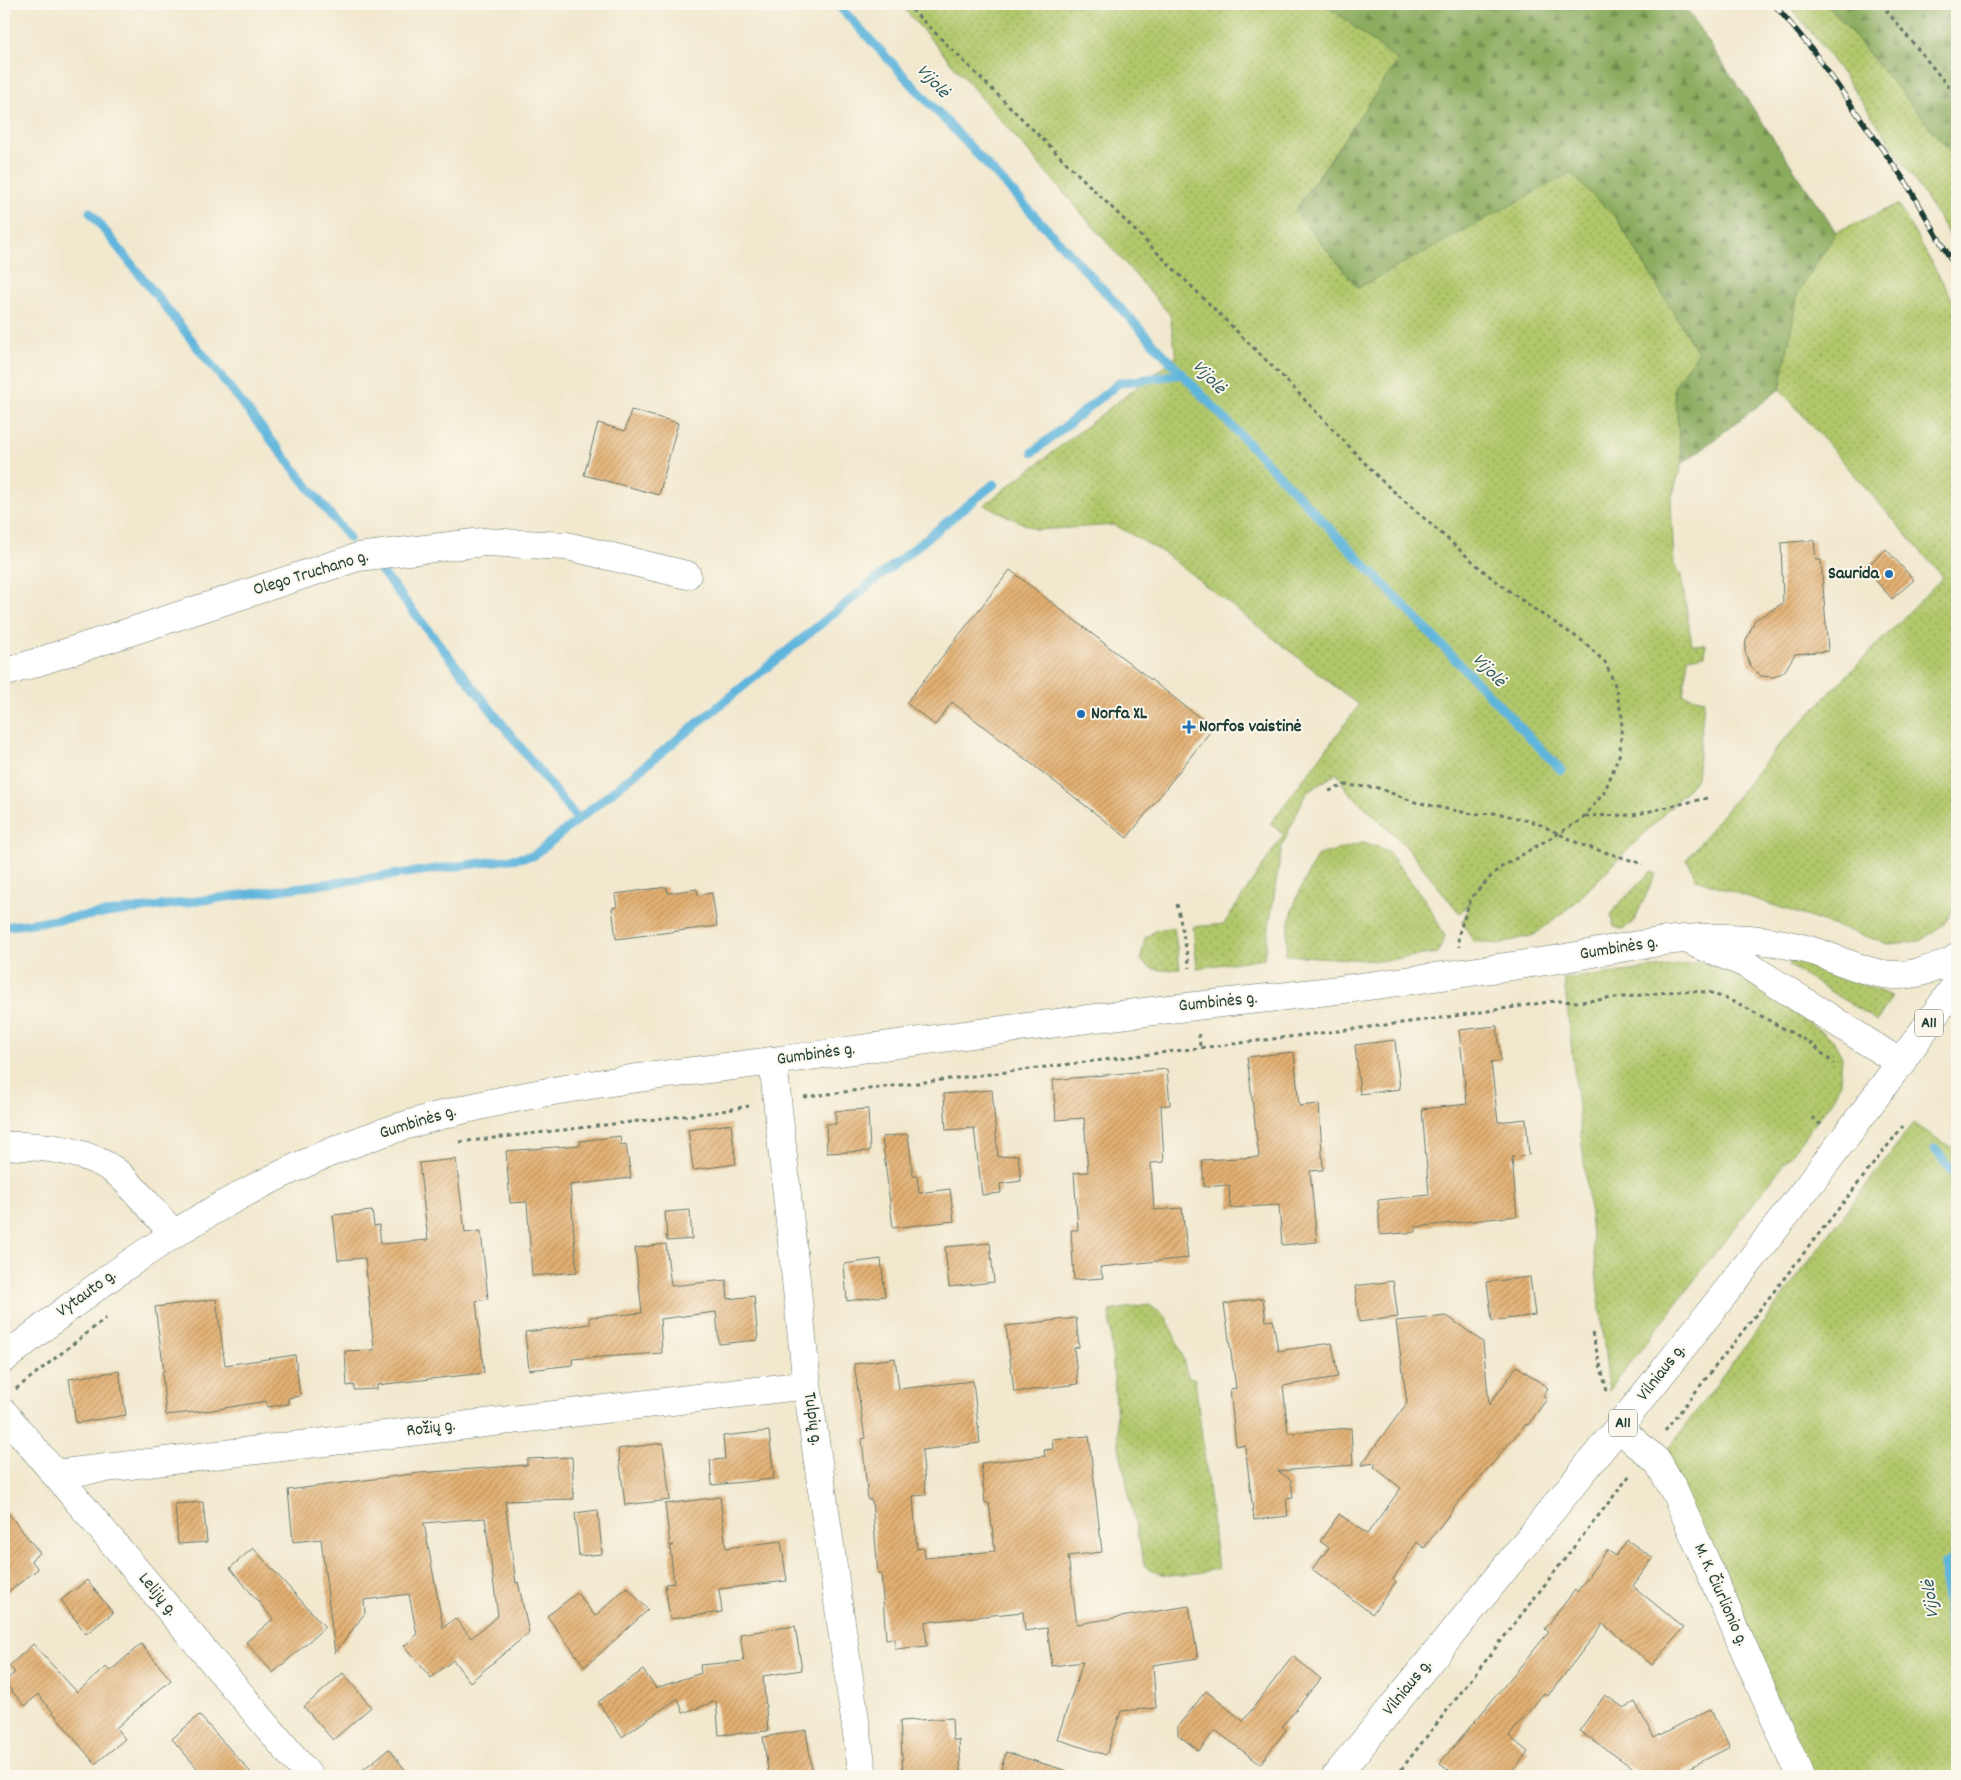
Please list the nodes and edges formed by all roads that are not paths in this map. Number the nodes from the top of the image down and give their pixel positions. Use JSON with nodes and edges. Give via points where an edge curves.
{"nodes":[{"id":1,"x":687,"y":575,"type":"dead end"},
{"id":2,"x":4,"y":673,"type":"edge"},
{"id":3,"x":1684,"y":939,"type":"junction"},
{"id":4,"x":1957,"y":956,"type":"edge"},
{"id":5,"x":1957,"y":983,"type":"edge"},
{"id":6,"x":773,"y":1061,"type":"junction"},
{"id":7,"x":1902,"y":1064,"type":"junction"},
{"id":8,"x":4,"y":1146,"type":"edge"},
{"id":9,"x":173,"y":1233,"type":"junction"},
{"id":10,"x":4,"y":1359,"type":"edge"},
{"id":11,"x":807,"y":1384,"type":"junction"},
{"id":12,"x":7,"y":1404,"type":"edge"},
{"id":13,"x":1619,"y":1428,"type":"junction"},
{"id":14,"x":55,"y":1474,"type":"junction"},
{"id":15,"x":309,"y":1776,"type":"edge"},
{"id":16,"x":863,"y":1776,"type":"edge"},
{"id":17,"x":1336,"y":1776,"type":"edge"},
{"id":18,"x":1800,"y":1776,"type":"edge"}],
"edges":[{"from":1,"to":2,"type":"main road","name":"Olego Truchano g.","via":[[567,546],[483,542],[358,557]]},
{"from":3,"to":4,"type":"main road","name":"Gumbinės g.","via":[[1744,938],[1809,950],[1892,976],[1919,973],[1953,961]]},
{"from":3,"to":6,"type":"main road","name":"Gumbinės g.","via":[[1413,979]]},
{"from":3,"to":7,"type":"main road","via":[[1744,963]]},
{"from":5,"to":7,"type":"main road","name":"Vilniaus g.","number":"A11"},
{"from":6,"to":9,"type":"main road","name":"Gumbinės g.","via":[[588,1085],[435,1116],[343,1147],[256,1186]]},
{"from":6,"to":11,"type":"main road","name":"Tulpių g."},
{"from":7,"to":13,"type":"main road","name":"Vilniaus g.","number":"A11"},
{"from":8,"to":9,"type":"main road","via":[[63,1150],[100,1163],[116,1172]]},
{"from":9,"to":10,"type":"main road","name":"Vytauto g.","via":[[76,1300]]},
{"from":11,"to":14,"type":"main road","name":"Rožių g."},
{"from":11,"to":16,"type":"main road","name":"Tulpių g."},
{"from":12,"to":14,"type":"main road","name":"Lelijų g."},
{"from":13,"to":17,"type":"main road","name":"Vilniaus g.","number":"A11"},
{"from":13,"to":18,"type":"main road","name":"M. K. Čiurlionio g.","via":[[1658,1462],[1675,1492]]},
{"from":14,"to":15,"type":"main road","name":"Lelijų g."}]}
